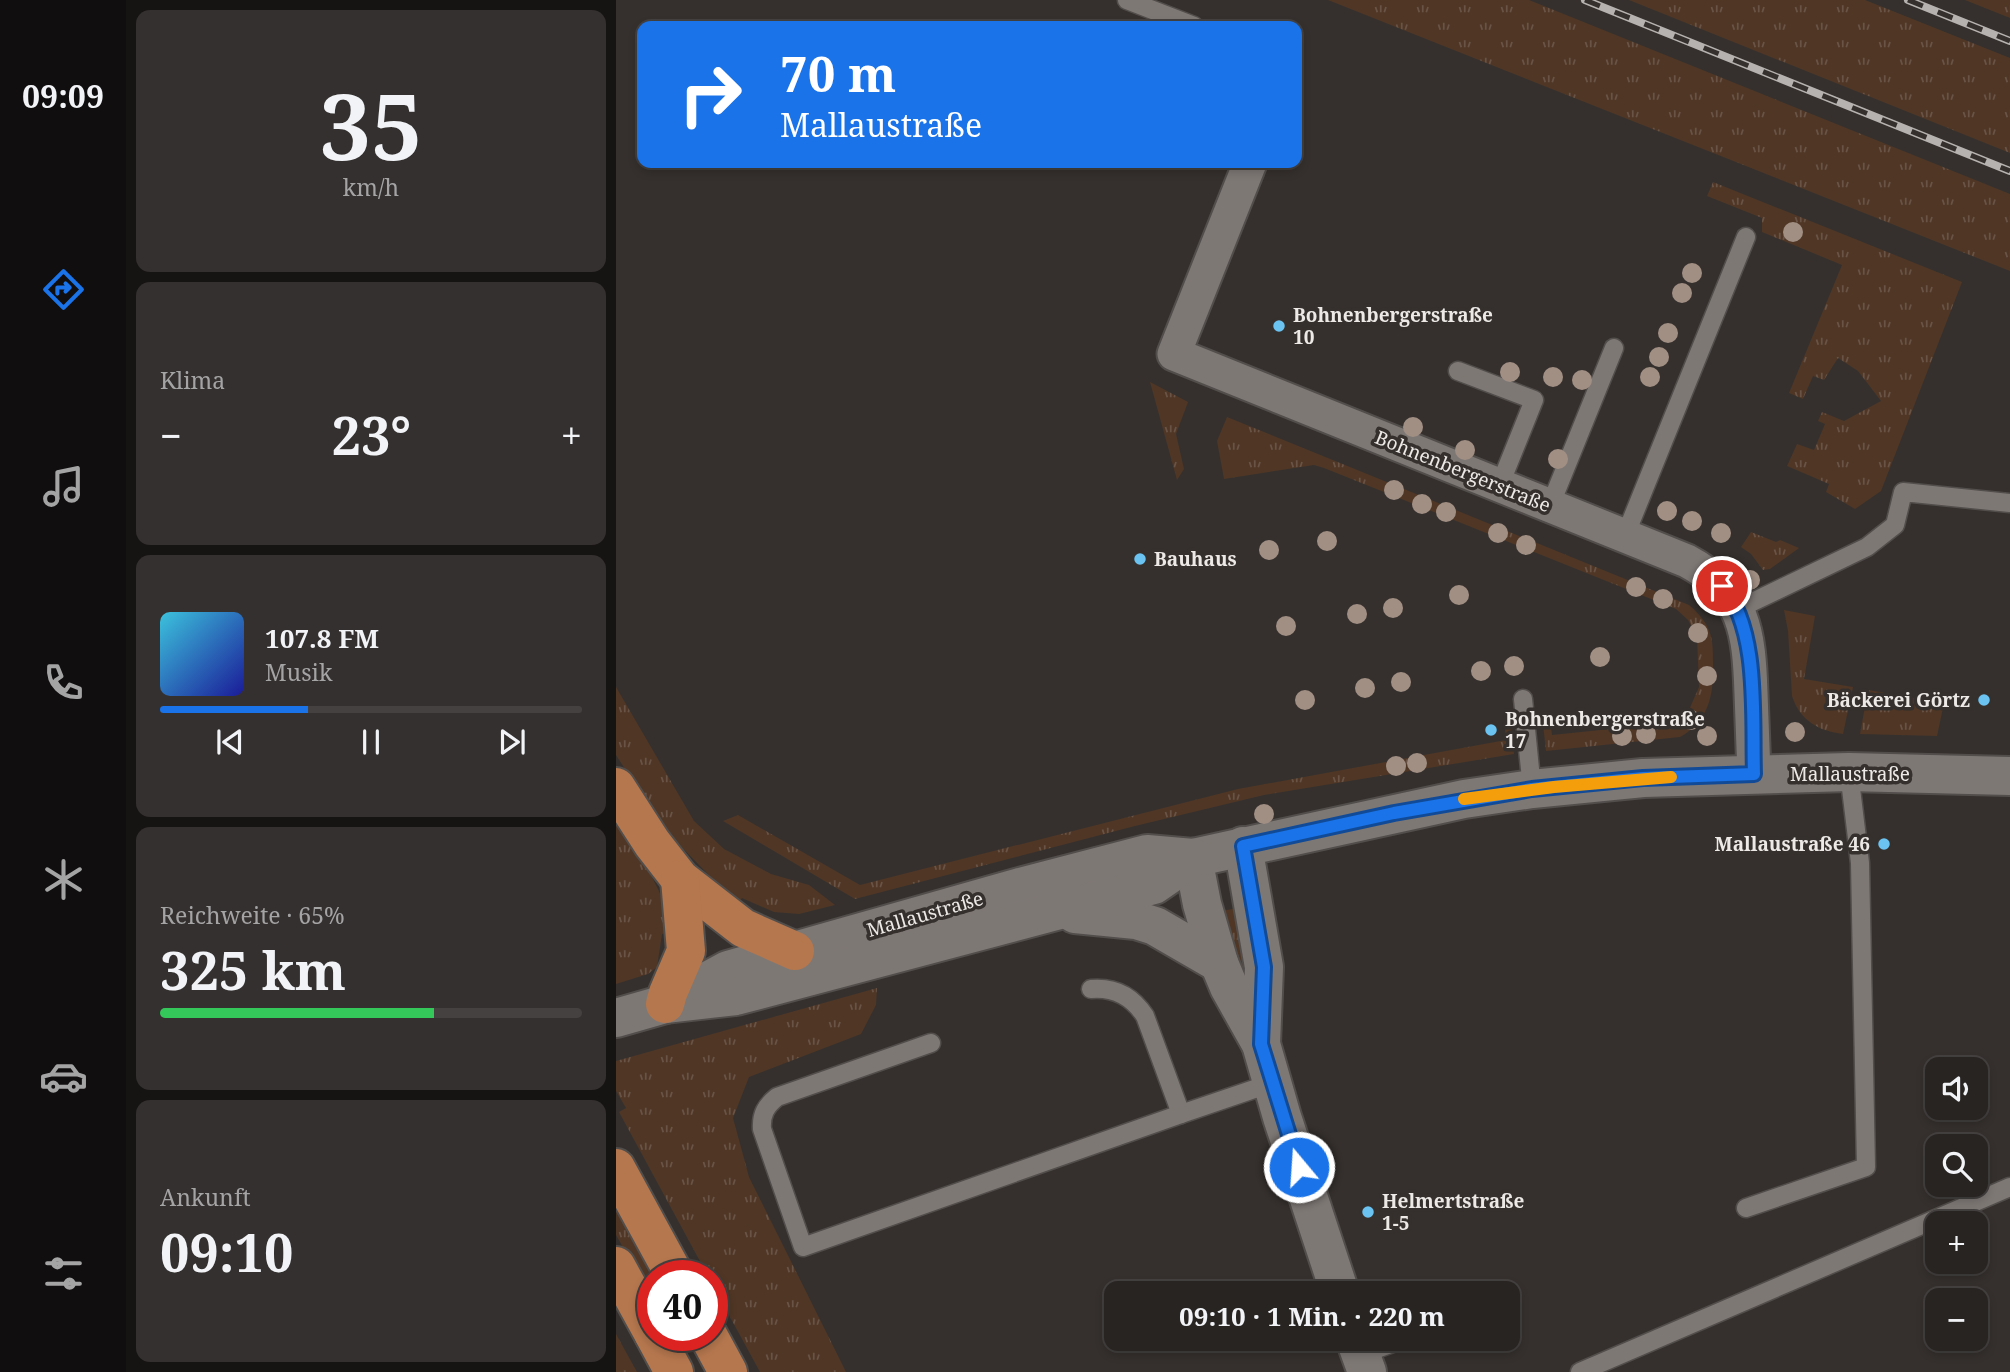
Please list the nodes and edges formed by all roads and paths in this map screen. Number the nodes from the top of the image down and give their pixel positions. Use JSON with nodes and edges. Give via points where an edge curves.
{"nodes":[{"id":1,"x":1126,"y":0,"type":"edge"},
{"id":2,"x":1181,"y":21,"type":"edge"},
{"id":3,"x":1225,"y":168,"type":"edge"},
{"id":4,"x":1248,"y":168,"type":"edge"},
{"id":5,"x":1237,"y":198,"type":"junction"},
{"id":6,"x":1746,"y":237,"type":"dead end"},
{"id":7,"x":1614,"y":348,"type":"dead end"},
{"id":8,"x":1458,"y":371,"type":"dead end"},
{"id":9,"x":1499,"y":487,"type":"junction"},
{"id":10,"x":2010,"y":503,"type":"edge"},
{"id":11,"x":1550,"y":506,"type":"junction"},
{"id":12,"x":1625,"y":536,"type":"junction"},
{"id":13,"x":1738,"y":609,"type":"junction"},
{"id":14,"x":1523,"y":699,"type":"dead end"},
{"id":15,"x":1849,"y":772,"type":"junction"},
{"id":16,"x":1754,"y":774,"type":"junction"},
{"id":17,"x":2010,"y":776,"type":"edge"},
{"id":18,"x":616,"y":787,"type":"edge"},
{"id":19,"x":1532,"y":789,"type":"junction"},
{"id":20,"x":1243,"y":846,"type":"junction"},
{"id":21,"x":1193,"y":858,"type":"junction"},
{"id":22,"x":680,"y":879,"type":"junction"},
{"id":23,"x":1048,"y":911,"type":"junction"},
{"id":24,"x":795,"y":951,"type":"junction"},
{"id":25,"x":1219,"y":963,"type":"junction"},
{"id":26,"x":1091,"y":989,"type":"dead end"},
{"id":27,"x":665,"y":1004,"type":"junction"},
{"id":28,"x":616,"y":1018,"type":"edge"},
{"id":29,"x":931,"y":1043,"type":"dead end"},
{"id":30,"x":1261,"y":1044,"type":"junction"},
{"id":31,"x":1272,"y":1083,"type":"junction"},
{"id":32,"x":1181,"y":1114,"type":"junction"},
{"id":33,"x":616,"y":1168,"type":"edge"},
{"id":34,"x":2010,"y":1187,"type":"edge"},
{"id":35,"x":1746,"y":1208,"type":"dead end"},
{"id":36,"x":666,"y":1260,"type":"edge"},
{"id":37,"x":616,"y":1266,"type":"edge"},
{"id":38,"x":1336,"y":1281,"type":"edge"},
{"id":39,"x":637,"y":1305,"type":"edge"},
{"id":40,"x":662,"y":1351,"type":"edge"},
{"id":41,"x":717,"y":1351,"type":"edge"},
{"id":42,"x":674,"y":1372,"type":"edge"},
{"id":43,"x":728,"y":1372,"type":"edge"},
{"id":44,"x":1580,"y":1372,"type":"edge"}],
"edges":[{"from":1,"to":2,"type":"lane"},
{"from":3,"to":5,"type":"street"},
{"from":4,"to":5,"type":"street","name":"Bohnenbergerstraße"},
{"from":5,"to":9,"type":"street","name":"Bohnenbergerstraße","via":[[1174,355]]},
{"from":6,"to":12,"type":"lane"},
{"from":7,"to":11,"type":"lane"},
{"from":8,"to":9,"type":"lane","via":[[1534,400]]},
{"from":9,"to":11,"type":"street","name":"Bohnenbergerstraße"},
{"from":10,"to":13,"type":"lane","via":[[1903,492],[1895,525],[1867,547]]},
{"from":11,"to":12,"type":"street","name":"Bohnenbergerstraße"},
{"from":12,"to":13,"type":"street","name":"Bohnenbergerstraße","via":[[1699,568],[1722,586]]},
{"from":13,"to":16,"type":"street","name":"Bohnenbergerstraße","via":[[1750,654]]},
{"from":14,"to":19,"type":"lane"},
{"from":15,"to":16,"type":"street","name":"Mallaustraße"},
{"from":15,"to":17,"type":"street","name":"Mallaustraße"},
{"from":15,"to":35,"type":"lane","via":[[1860,863],[1866,1167]]},
{"from":16,"to":19,"type":"street","name":"Mallaustraße"},
{"from":18,"to":22,"type":"highway"},
{"from":19,"to":20,"type":"street","name":"Mallaustraße"},
{"from":20,"to":21,"type":"street","name":"Mallaustraße"},
{"from":20,"to":30,"type":"street","via":[[1264,967]]},
{"from":21,"to":23,"type":"street","name":"Mallaustraße","via":[[1154,885]]},
{"from":21,"to":24,"type":"street","name":"Mallaustraße","via":[[1147,854]]},
{"from":21,"to":25,"type":"street"},
{"from":22,"to":24,"type":"highway","via":[[743,928]]},
{"from":22,"to":27,"type":"highway","via":[[686,951]]},
{"from":23,"to":25,"type":"street","via":[[1136,920]]},
{"from":23,"to":27,"type":"street","name":"Mallaustraße","via":[[736,996]]},
{"from":24,"to":27,"type":"street","name":"Mallaustraße","via":[[728,970]]},
{"from":25,"to":30,"type":"street"},
{"from":26,"to":32,"type":"lane","via":[[1122,993],[1139,1007]]},
{"from":27,"to":28,"type":"street","name":"Mallaustraße"},
{"from":29,"to":32,"type":"lane","via":[[777,1097],[764,1111],[762,1129],[803,1247]]},
{"from":30,"to":31,"type":"street"},
{"from":31,"to":32,"type":"lane"},
{"from":31,"to":38,"type":"street"},
{"from":33,"to":36,"type":"highway"},
{"from":34,"to":44,"type":"lane"},
{"from":37,"to":39,"type":"highway"},
{"from":40,"to":42,"type":"highway"},
{"from":41,"to":43,"type":"highway"}]}
